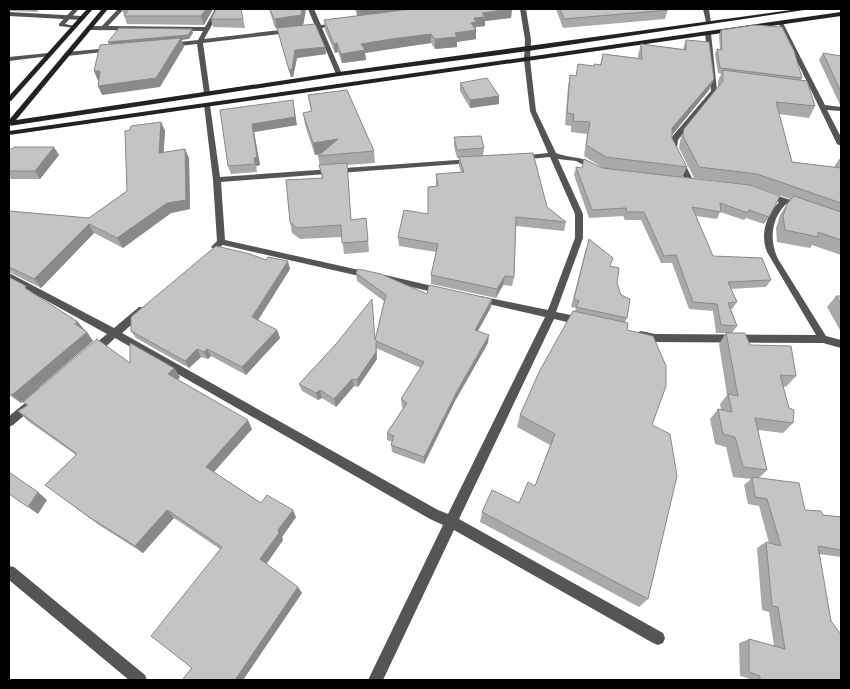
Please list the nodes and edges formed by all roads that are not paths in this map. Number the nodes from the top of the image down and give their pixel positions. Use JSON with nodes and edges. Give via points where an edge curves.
{"nodes":[{"id":1,"x":76,"y":9,"type":"edge"},
{"id":2,"x":90,"y":9,"type":"edge"},
{"id":3,"x":105,"y":9,"type":"edge"},
{"id":4,"x":121,"y":9,"type":"edge"},
{"id":5,"x":218,"y":9,"type":"edge"},
{"id":6,"x":311,"y":9,"type":"edge"},
{"id":7,"x":523,"y":9,"type":"edge"},
{"id":8,"x":706,"y":9,"type":"edge"},
{"id":9,"x":808,"y":9,"type":"edge"},
{"id":10,"x":777,"y":11,"type":"edge"},
{"id":11,"x":9,"y":14,"type":"edge"},
{"id":12,"x":841,"y":14,"type":"edge"},
{"id":13,"x":69,"y":17,"type":"junction"},
{"id":14,"x":82,"y":18,"type":"junction"},
{"id":15,"x":709,"y":22,"type":"junction"},
{"id":16,"x":346,"y":23,"type":"edge"},
{"id":17,"x":780,"y":23,"type":"junction"},
{"id":18,"x":74,"y":27,"type":"junction"},
{"id":19,"x":318,"y":27,"type":"junction"},
{"id":20,"x":89,"y":28,"type":"junction"},
{"id":21,"x":104,"y":28,"type":"junction"},
{"id":22,"x":207,"y":29,"type":"junction"},
{"id":23,"x":708,"y":32,"type":"junction"},
{"id":24,"x":200,"y":42,"type":"junction"},
{"id":25,"x":162,"y":45,"type":"edge"},
{"id":26,"x":528,"y":49,"type":"junction"},
{"id":27,"x":113,"y":50,"type":"edge"},
{"id":28,"x":67,"y":54,"type":"junction"},
{"id":29,"x":48,"y":56,"type":"junction"},
{"id":30,"x":9,"y":59,"type":"edge"},
{"id":31,"x":527,"y":60,"type":"junction"},
{"id":32,"x":339,"y":74,"type":"junction"},
{"id":33,"x":714,"y":77,"type":"junction"},
{"id":34,"x":723,"y":78,"type":"edge"},
{"id":35,"x":804,"y":88,"type":"edge"},
{"id":36,"x":813,"y":89,"type":"junction"},
{"id":37,"x":208,"y":93,"type":"junction"},
{"id":38,"x":9,"y":100,"type":"edge"},
{"id":39,"x":208,"y":105,"type":"junction"},
{"id":40,"x":822,"y":107,"type":"junction"},
{"id":41,"x":841,"y":109,"type":"edge"},
{"id":42,"x":9,"y":124,"type":"edge"},
{"id":43,"x":9,"y":133,"type":"edge"},
{"id":44,"x":841,"y":144,"type":"edge"},
{"id":45,"x":553,"y":155,"type":"junction"},
{"id":46,"x":513,"y":158,"type":"edge"},
{"id":47,"x":484,"y":160,"type":"edge"},
{"id":48,"x":600,"y":172,"type":"edge"},
{"id":49,"x":217,"y":180,"type":"junction"},
{"id":50,"x":690,"y":182,"type":"edge"},
{"id":51,"x":757,"y":192,"type":"edge"},
{"id":52,"x":785,"y":201,"type":"junction"},
{"id":53,"x":813,"y":211,"type":"edge"},
{"id":54,"x":221,"y":242,"type":"junction"},
{"id":55,"x":206,"y":255,"type":"edge"},
{"id":56,"x":9,"y":276,"type":"edge"},
{"id":57,"x":454,"y":293,"type":"edge"},
{"id":58,"x":473,"y":298,"type":"edge"},
{"id":59,"x":152,"y":301,"type":"edge"},
{"id":60,"x":551,"y":314,"type":"junction"},
{"id":61,"x":588,"y":323,"type":"edge"},
{"id":62,"x":626,"y":332,"type":"edge"},
{"id":63,"x":114,"y":333,"type":"junction"},
{"id":64,"x":823,"y":339,"type":"junction"},
{"id":65,"x":841,"y":346,"type":"edge"},
{"id":66,"x":84,"y":358,"type":"edge"},
{"id":67,"x":39,"y":397,"type":"edge"},
{"id":68,"x":9,"y":422,"type":"edge"},
{"id":69,"x":452,"y":522,"type":"junction"},
{"id":70,"x":9,"y":572,"type":"edge"},
{"id":71,"x":658,"y":638,"type":"dead end"},
{"id":72,"x":140,"y":680,"type":"edge"},
{"id":73,"x":375,"y":680,"type":"edge"}],
"edges":[{"from":1,"to":13,"type":"street"},
{"from":2,"to":14,"type":"street"},
{"from":3,"to":20,"type":"street"},
{"from":4,"to":21,"type":"street"},
{"from":5,"to":22,"type":"street"},
{"from":6,"to":19,"type":"street"},
{"from":7,"to":26,"type":"street"},
{"from":8,"to":15,"type":"street"},
{"from":9,"to":10,"type":"street"},
{"from":10,"to":15,"type":"street"},
{"from":11,"to":13,"type":"street"},
{"from":12,"to":17,"type":"street"},
{"from":13,"to":14,"type":"street"},
{"from":13,"to":18,"type":"street","via":[[61,25]]},
{"from":14,"to":18,"type":"street"},
{"from":15,"to":26,"type":"street"},
{"from":16,"to":19,"type":"street"},
{"from":17,"to":23,"type":"street"},
{"from":17,"to":36,"type":"street"},
{"from":18,"to":29,"type":"street"},
{"from":19,"to":24,"type":"street"},
{"from":19,"to":32,"type":"street"},
{"from":20,"to":21,"type":"street"},
{"from":20,"to":28,"type":"street"},
{"from":21,"to":22,"type":"street"},
{"from":22,"to":24,"type":"street"},
{"from":23,"to":31,"type":"street"},
{"from":23,"to":33,"type":"street"},
{"from":24,"to":25,"type":"street"},
{"from":24,"to":37,"type":"street"},
{"from":26,"to":31,"type":"street"},
{"from":26,"to":32,"type":"street"},
{"from":27,"to":28,"type":"street"},
{"from":28,"to":42,"type":"street"},
{"from":29,"to":30,"type":"street"},
{"from":29,"to":38,"type":"street"},
{"from":31,"to":39,"type":"street"},
{"from":31,"to":45,"type":"street","via":[[533,111]]},
{"from":32,"to":37,"type":"street"},
{"from":33,"to":34,"type":"street"},
{"from":33,"to":50,"type":"street","via":[[714,91],[674,140],[674,148]]},
{"from":35,"to":36,"type":"street"},
{"from":36,"to":40,"type":"street"},
{"from":37,"to":42,"type":"street"},
{"from":39,"to":43,"type":"street"},
{"from":39,"to":49,"type":"street"},
{"from":40,"to":41,"type":"street"},
{"from":40,"to":44,"type":"street"},
{"from":45,"to":46,"type":"street"},
{"from":45,"to":48,"type":"street","via":[[564,159],[578,158]]},
{"from":45,"to":60,"type":"street","via":[[579,214],[579,238]]},
{"from":47,"to":49,"type":"street"},
{"from":49,"to":54,"type":"street"},
{"from":51,"to":52,"type":"street"},
{"from":52,"to":53,"type":"street"},
{"from":52,"to":64,"type":"street","via":[[778,206],[768,241],[774,262],[784,273]]},
{"from":54,"to":55,"type":"street"},
{"from":54,"to":57,"type":"street"},
{"from":56,"to":63,"type":"street"},
{"from":58,"to":60,"type":"street"},
{"from":59,"to":63,"type":"street"},
{"from":60,"to":61,"type":"street"},
{"from":60,"to":69,"type":"street"},
{"from":62,"to":64,"type":"street","via":[[655,338]]},
{"from":63,"to":66,"type":"street"},
{"from":63,"to":69,"type":"street"},
{"from":64,"to":65,"type":"street"},
{"from":67,"to":68,"type":"street"},
{"from":69,"to":71,"type":"street"},
{"from":69,"to":73,"type":"street"},
{"from":70,"to":72,"type":"street"}]}
